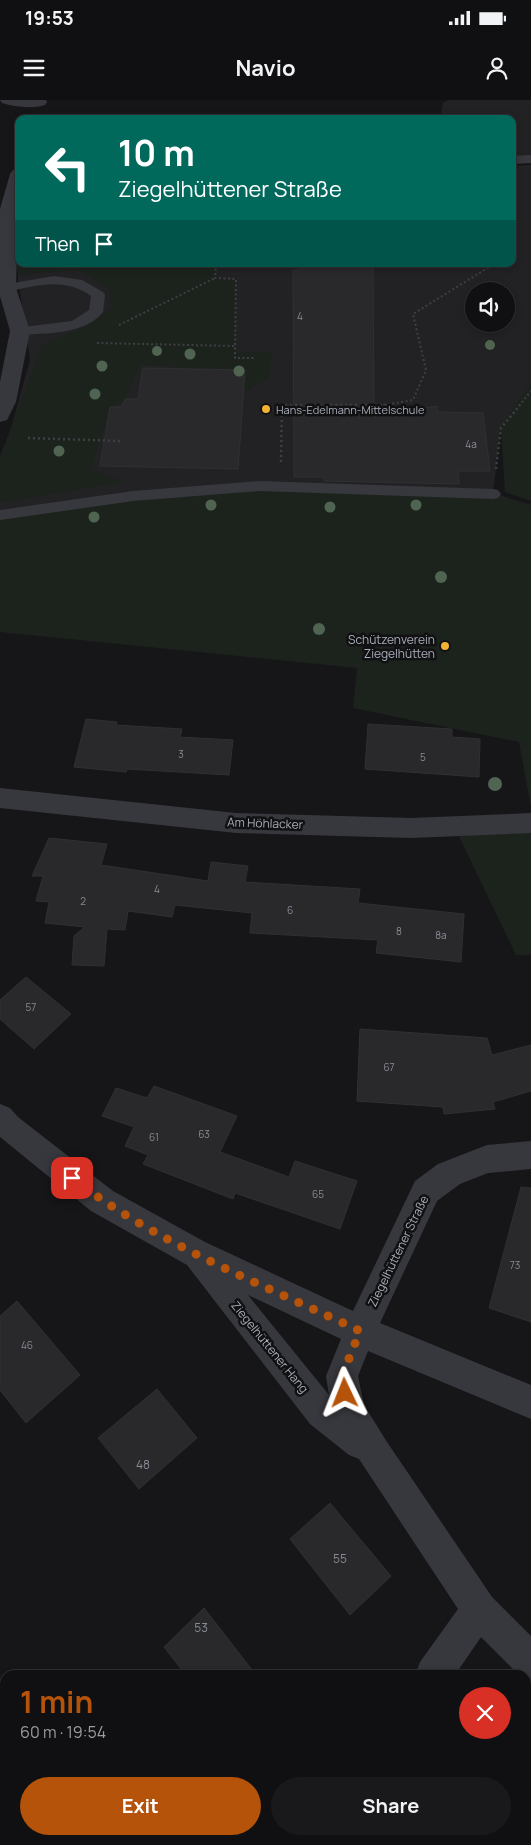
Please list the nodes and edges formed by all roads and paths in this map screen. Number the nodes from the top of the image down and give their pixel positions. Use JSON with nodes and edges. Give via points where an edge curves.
{"nodes":[{"id":1,"x":8,"y":100,"type":"edge"},
{"id":2,"x":40,"y":101,"type":"edge"},
{"id":3,"x":35,"y":115,"type":"edge"},
{"id":4,"x":531,"y":159,"type":"edge"},
{"id":5,"x":516,"y":160,"type":"edge"},
{"id":6,"x":15,"y":189,"type":"edge"},
{"id":7,"x":9,"y":212,"type":"edge"},
{"id":8,"x":216,"y":267,"type":"edge"},
{"id":9,"x":489,"y":267,"type":"edge"},
{"id":10,"x":7,"y":288,"type":"junction"},
{"id":11,"x":20,"y":331,"type":"junction"},
{"id":12,"x":93,"y":343,"type":"dead end"},
{"id":13,"x":235,"y":346,"type":"junction"},
{"id":14,"x":7,"y":357,"type":"edge"},
{"id":15,"x":254,"y":358,"type":"dead end"},
{"id":16,"x":531,"y":391,"type":"edge"},
{"id":17,"x":0,"y":416,"type":"edge"},
{"id":18,"x":28,"y":438,"type":"dead end"},
{"id":19,"x":120,"y":440,"type":"dead end"},
{"id":20,"x":279,"y":486,"type":"junction"},
{"id":21,"x":493,"y":494,"type":"joint"},
{"id":22,"x":0,"y":515,"type":"edge"},
{"id":23,"x":0,"y":798,"type":"edge"},
{"id":24,"x":531,"y":823,"type":"edge"},
{"id":25,"x":0,"y":1117,"type":"edge"},
{"id":26,"x":531,"y":1155,"type":"edge"},
{"id":27,"x":194,"y":1253,"type":"junction"},
{"id":28,"x":360,"y":1331,"type":"junction"},
{"id":29,"x":531,"y":1402,"type":"edge"},
{"id":30,"x":375,"y":1454,"type":"junction"},
{"id":31,"x":480,"y":1610,"type":"junction"},
{"id":32,"x":531,"y":1661,"type":"edge"},
{"id":33,"x":437,"y":1670,"type":"edge"}],
"edges":[{"from":1,"to":2,"type":"street"},
{"from":2,"to":3,"type":"street"},
{"from":4,"to":5,"type":"lane"},
{"from":6,"to":7,"type":"street"},
{"from":7,"to":10,"type":"street"},
{"from":8,"to":13,"type":"path","via":[[215,278],[236,279]]},
{"from":9,"to":20,"type":"path","via":[[413,314],[426,370],[413,400],[378,406],[282,405]]},
{"from":10,"to":11,"type":"street"},
{"from":10,"to":11,"type":"lane","via":[[44,280],[66,280],[82,283],[98,295],[96,312],[76,324]]},
{"from":11,"to":14,"type":"street"},
{"from":12,"to":13,"type":"path"},
{"from":13,"to":15,"type":"path","via":[[235,358]]},
{"from":14,"to":17,"type":"street","via":[[6,402]]},
{"from":16,"to":21,"type":"path","via":[[501,428]]},
{"from":18,"to":19,"type":"path"},
{"from":20,"to":21,"type":"lane"},
{"from":20,"to":22,"type":"lane","via":[[133,496]]},
{"from":23,"to":24,"type":"street","name":"Am Höhlacker","via":[[236,823],[410,828]]},
{"from":25,"to":27,"type":"street","via":[[102,1201]]},
{"from":26,"to":28,"type":"street","name":"Ziegelhüttener Straße","via":[[487,1159],[449,1174],[426,1191]]},
{"from":27,"to":28,"type":"street"},
{"from":27,"to":30,"type":"street","name":"Ziegelhüttener Hang","via":[[322,1412]]},
{"from":28,"to":29,"type":"street"},
{"from":28,"to":30,"type":"street","name":"Ziegelhüttener Hang","via":[[342,1376],[349,1411]]},
{"from":30,"to":31,"type":"street","name":"Ziegelhüttener Hang"},
{"from":31,"to":32,"type":"street","name":"Ziegelhüttener Hang"},
{"from":31,"to":33,"type":"street"}]}
